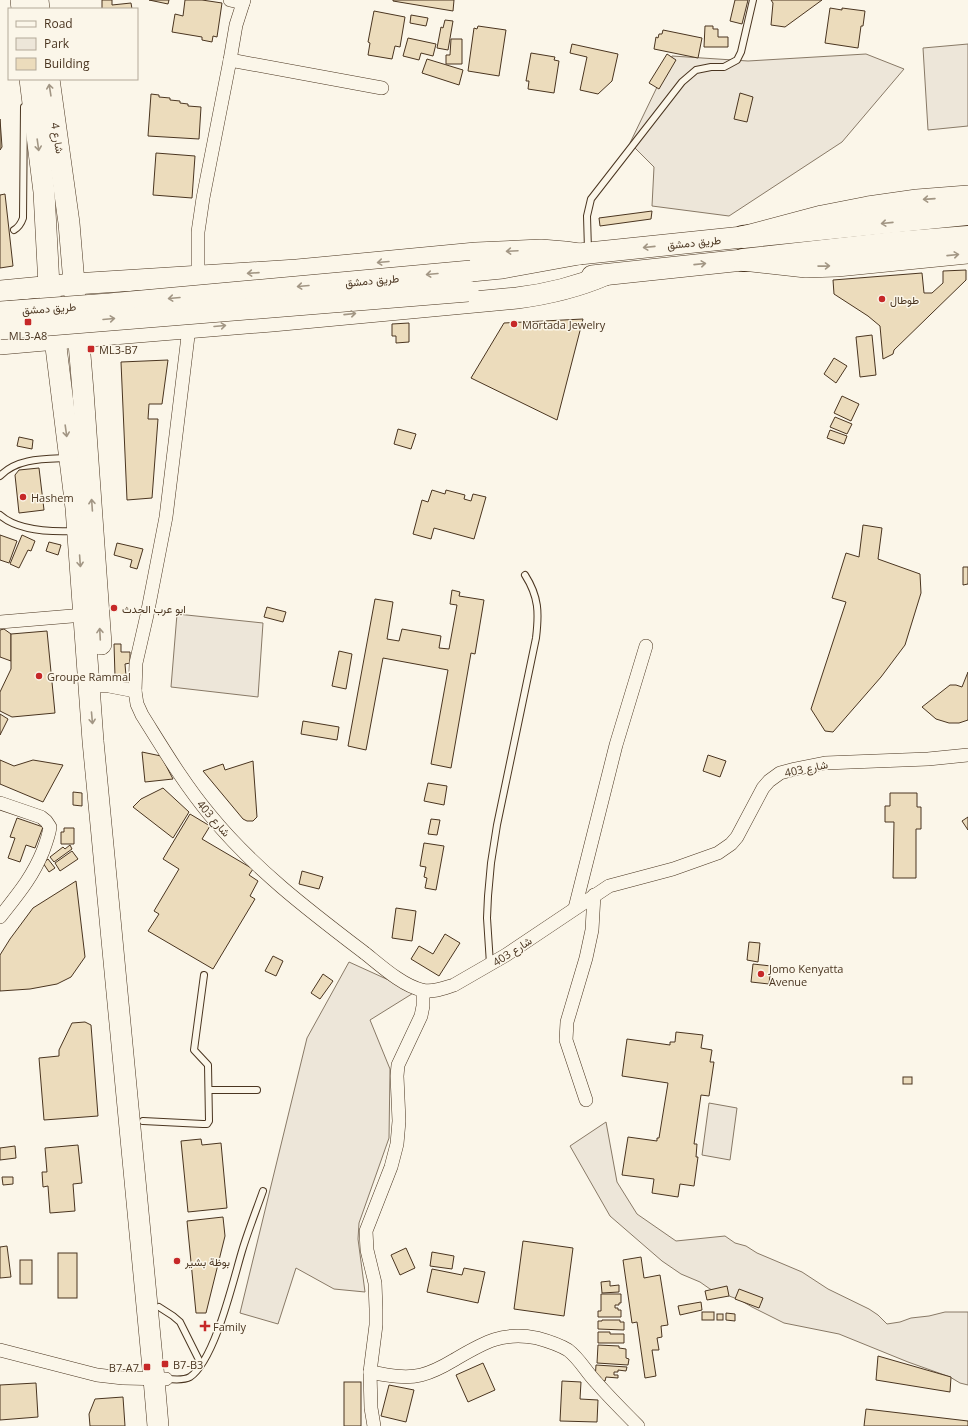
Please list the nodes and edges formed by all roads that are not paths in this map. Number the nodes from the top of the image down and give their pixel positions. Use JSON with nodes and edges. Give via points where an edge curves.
{"nodes":[{"id":1,"x":230,"y":0,"type":"edge"},
{"id":2,"x":753,"y":0,"type":"edge"},
{"id":3,"x":244,"y":1,"type":"edge"},
{"id":4,"x":230,"y":60,"type":"junction"},
{"id":5,"x":37,"y":81,"type":"edge"},
{"id":6,"x":382,"y":88,"type":"dead end"},
{"id":7,"x":968,"y":196,"type":"edge"},
{"id":8,"x":968,"y":214,"type":"edge"},
{"id":9,"x":69,"y":223,"type":"junction"},
{"id":10,"x":47,"y":225,"type":"junction"},
{"id":11,"x":14,"y":230,"type":"dead end"},
{"id":12,"x":743,"y":237,"type":"junction"},
{"id":13,"x":968,"y":237,"type":"edge"},
{"id":14,"x":968,"y":253,"type":"edge"},
{"id":15,"x":584,"y":254,"type":"junction"},
{"id":16,"x":743,"y":260,"type":"junction"},
{"id":17,"x":605,"y":274,"type":"junction"},
{"id":18,"x":198,"y":276,"type":"junction"},
{"id":19,"x":157,"y":279,"type":"junction"},
{"id":20,"x":122,"y":281,"type":"junction"},
{"id":21,"x":469,"y":281,"type":"junction"},
{"id":22,"x":74,"y":284,"type":"junction"},
{"id":23,"x":49,"y":286,"type":"junction"},
{"id":24,"x":0,"y":290,"type":"edge"},
{"id":25,"x":0,"y":302,"type":"edge"},
{"id":26,"x":0,"y":312,"type":"edge"},
{"id":27,"x":189,"y":328,"type":"junction"},
{"id":28,"x":158,"y":330,"type":"junction"},
{"id":29,"x":113,"y":334,"type":"junction"},
{"id":30,"x":79,"y":336,"type":"junction"},
{"id":31,"x":2,"y":338,"type":"edge"},
{"id":32,"x":54,"y":339,"type":"junction"},
{"id":33,"x":84,"y":391,"type":"junction"},
{"id":34,"x":61,"y":393,"type":"junction"},
{"id":35,"x":70,"y":458,"type":"junction"},
{"id":36,"x":0,"y":476,"type":"edge"},
{"id":37,"x":0,"y":515,"type":"edge"},
{"id":38,"x":78,"y":531,"type":"junction"},
{"id":39,"x":525,"y":574,"type":"dead end"},
{"id":40,"x":84,"y":614,"type":"junction"},
{"id":41,"x":0,"y":622,"type":"edge"},
{"id":42,"x":646,"y":646,"type":"dead end"},
{"id":43,"x":96,"y":686,"type":"junction"},
{"id":44,"x":135,"y":691,"type":"junction"},
{"id":45,"x":968,"y":755,"type":"edge"},
{"id":46,"x":0,"y":803,"type":"edge"},
{"id":47,"x":594,"y":895,"type":"junction"},
{"id":48,"x":575,"y":908,"type":"junction"},
{"id":49,"x":0,"y":917,"type":"edge"},
{"id":50,"x":490,"y":965,"type":"junction"},
{"id":51,"x":204,"y":975,"type":"dead end"},
{"id":52,"x":423,"y":991,"type":"junction"},
{"id":53,"x":209,"y":1090,"type":"junction"},
{"id":54,"x":257,"y":1090,"type":"dead end"},
{"id":55,"x":586,"y":1100,"type":"dead end"},
{"id":56,"x":143,"y":1121,"type":"junction"},
{"id":57,"x":263,"y":1191,"type":"dead end"},
{"id":58,"x":160,"y":1307,"type":"junction"},
{"id":59,"x":0,"y":1350,"type":"edge"},
{"id":60,"x":201,"y":1364,"type":"junction"},
{"id":61,"x":370,"y":1372,"type":"junction"},
{"id":62,"x":160,"y":1379,"type":"junction"},
{"id":63,"x":158,"y":1426,"type":"edge"},
{"id":64,"x":172,"y":1426,"type":"edge"},
{"id":65,"x":374,"y":1426,"type":"edge"},
{"id":66,"x":638,"y":1426,"type":"edge"}],
"edges":[{"from":1,"to":3,"type":"street"},
{"from":2,"to":15,"type":"lane","via":[[737,60],[724,67],[696,70],[682,82],[591,199]]},
{"from":3,"to":4,"type":"street","via":[[236,26]]},
{"from":4,"to":6,"type":"street"},
{"from":4,"to":18,"type":"street","via":[[199,219]]},
{"from":9,"to":5,"type":"highway","name":"شارع 4","one_way":true,"via":[[66,198]]},
{"from":5,"to":10,"type":"highway","one_way":true},
{"from":5,"to":11,"type":"lane","via":[[26,96],[24,107],[23,218]]},
{"from":7,"to":12,"type":"highway","name":"طريق دمشق","one_way":true,"via":[[868,207]]},
{"from":8,"to":12,"type":"highway","one_way":true},
{"from":9,"to":20,"type":"highway","via":[[78,252],[84,262],[101,276]]},
{"from":9,"to":22,"type":"highway"},
{"from":10,"to":23,"type":"highway"},
{"from":10,"to":24,"type":"highway","via":[[41,260],[35,273],[24,281]]},
{"from":12,"to":15,"type":"highway","name":"طريق دمشق","one_way":true},
{"from":13,"to":16,"type":"highway"},
{"from":16,"to":14,"type":"highway","name":"طريق دمشق","one_way":true,"via":[[806,267]]},
{"from":15,"to":18,"type":"highway","one_way":true,"via":[[541,250],[476,253],[297,270]]},
{"from":15,"to":21,"type":"highway","name":"طريق دمشق","via":[[502,268]]},
{"from":17,"to":16,"type":"highway","name":"طريق دمشق","one_way":true},
{"from":17,"to":21,"type":"highway","name":"طريق دمشق"},
{"from":27,"to":17,"type":"highway","one_way":true,"via":[[531,296],[570,288]]},
{"from":18,"to":19,"type":"highway"},
{"from":19,"to":20,"type":"highway"},
{"from":19,"to":28,"type":"highway","via":[[144,283],[135,291],[132,302],[139,318]]},
{"from":20,"to":22,"type":"highway"},
{"from":21,"to":26,"type":"highway","name":"طريق دمشق","one_way":true,"bridge":true},
{"from":31,"to":21,"type":"highway","name":"طريق دمشق","one_way":true,"bridge":true},
{"from":22,"to":23,"type":"highway"},
{"from":22,"to":30,"type":"highway"},
{"from":23,"to":24,"type":"highway"},
{"from":23,"to":32,"type":"highway"},
{"from":25,"to":31,"type":"highway","via":[[7,311],[9,322]]},
{"from":27,"to":28,"type":"highway"},
{"from":27,"to":44,"type":"street","name":"شارع 403","via":[[166,517],[136,663]]},
{"from":28,"to":29,"type":"highway"},
{"from":29,"to":30,"type":"highway"},
{"from":29,"to":33,"type":"highway","via":[[97,346],[90,358]]},
{"from":30,"to":32,"type":"highway"},
{"from":30,"to":33,"type":"highway"},
{"from":31,"to":32,"type":"highway"},
{"from":31,"to":34,"type":"highway","via":[[28,347],[41,356]]},
{"from":32,"to":34,"type":"highway"},
{"from":43,"to":33,"type":"highway","one_way":true},
{"from":34,"to":35,"type":"highway","one_way":true},
{"from":35,"to":36,"type":"lane","via":[[23,462],[5,470]]},
{"from":35,"to":38,"type":"highway"},
{"from":37,"to":38,"type":"lane","via":[[34,529]]},
{"from":38,"to":40,"type":"highway","one_way":true},
{"from":39,"to":50,"type":"lane","via":[[536,595],[538,622],[491,863],[487,918]]},
{"from":40,"to":41,"type":"street"},
{"from":40,"to":43,"type":"highway"},
{"from":42,"to":48,"type":"street","via":[[616,745]]},
{"from":43,"to":44,"type":"street"},
{"from":43,"to":56,"type":"highway"},
{"from":43,"to":62,"type":"highway","one_way":true},
{"from":44,"to":52,"type":"street","name":"شارع 403","via":[[142,715],[178,773],[230,838],[279,885],[341,936],[400,980]]},
{"from":45,"to":47,"type":"street","name":"شارع 403","via":[[825,763],[780,773],[763,788],[737,837],[718,853],[673,869],[610,886]]},
{"from":46,"to":49,"type":"street","via":[[41,817],[50,827],[34,871]]},
{"from":47,"to":48,"type":"street","name":"شارع 403"},
{"from":47,"to":55,"type":"street","via":[[592,930],[567,1022],[566,1040]]},
{"from":48,"to":50,"type":"street","name":"شارع 403"},
{"from":50,"to":52,"type":"street","name":"شارع 403","via":[[454,985]]},
{"from":51,"to":53,"type":"lane","via":[[194,1050],[208,1065]]},
{"from":52,"to":61,"type":"street","via":[[421,1016],[398,1065],[399,1137],[391,1167],[366,1231],[367,1250],[375,1283],[376,1309]]},
{"from":53,"to":54,"type":"lane"},
{"from":53,"to":56,"type":"lane","via":[[207,1124]]},
{"from":56,"to":58,"type":"highway"},
{"from":57,"to":60,"type":"lane","via":[[219,1328]]},
{"from":58,"to":60,"type":"lane","via":[[180,1322]]},
{"from":58,"to":62,"type":"highway"},
{"from":59,"to":62,"type":"street","via":[[97,1375]]},
{"from":60,"to":62,"type":"lane","via":[[189,1377]]},
{"from":61,"to":65,"type":"street"},
{"from":61,"to":66,"type":"street","via":[[385,1375],[420,1375],[435,1371],[497,1338],[517,1336],[549,1341],[569,1351]]},
{"from":62,"to":63,"type":"highway"},
{"from":62,"to":64,"type":"highway"}]}
